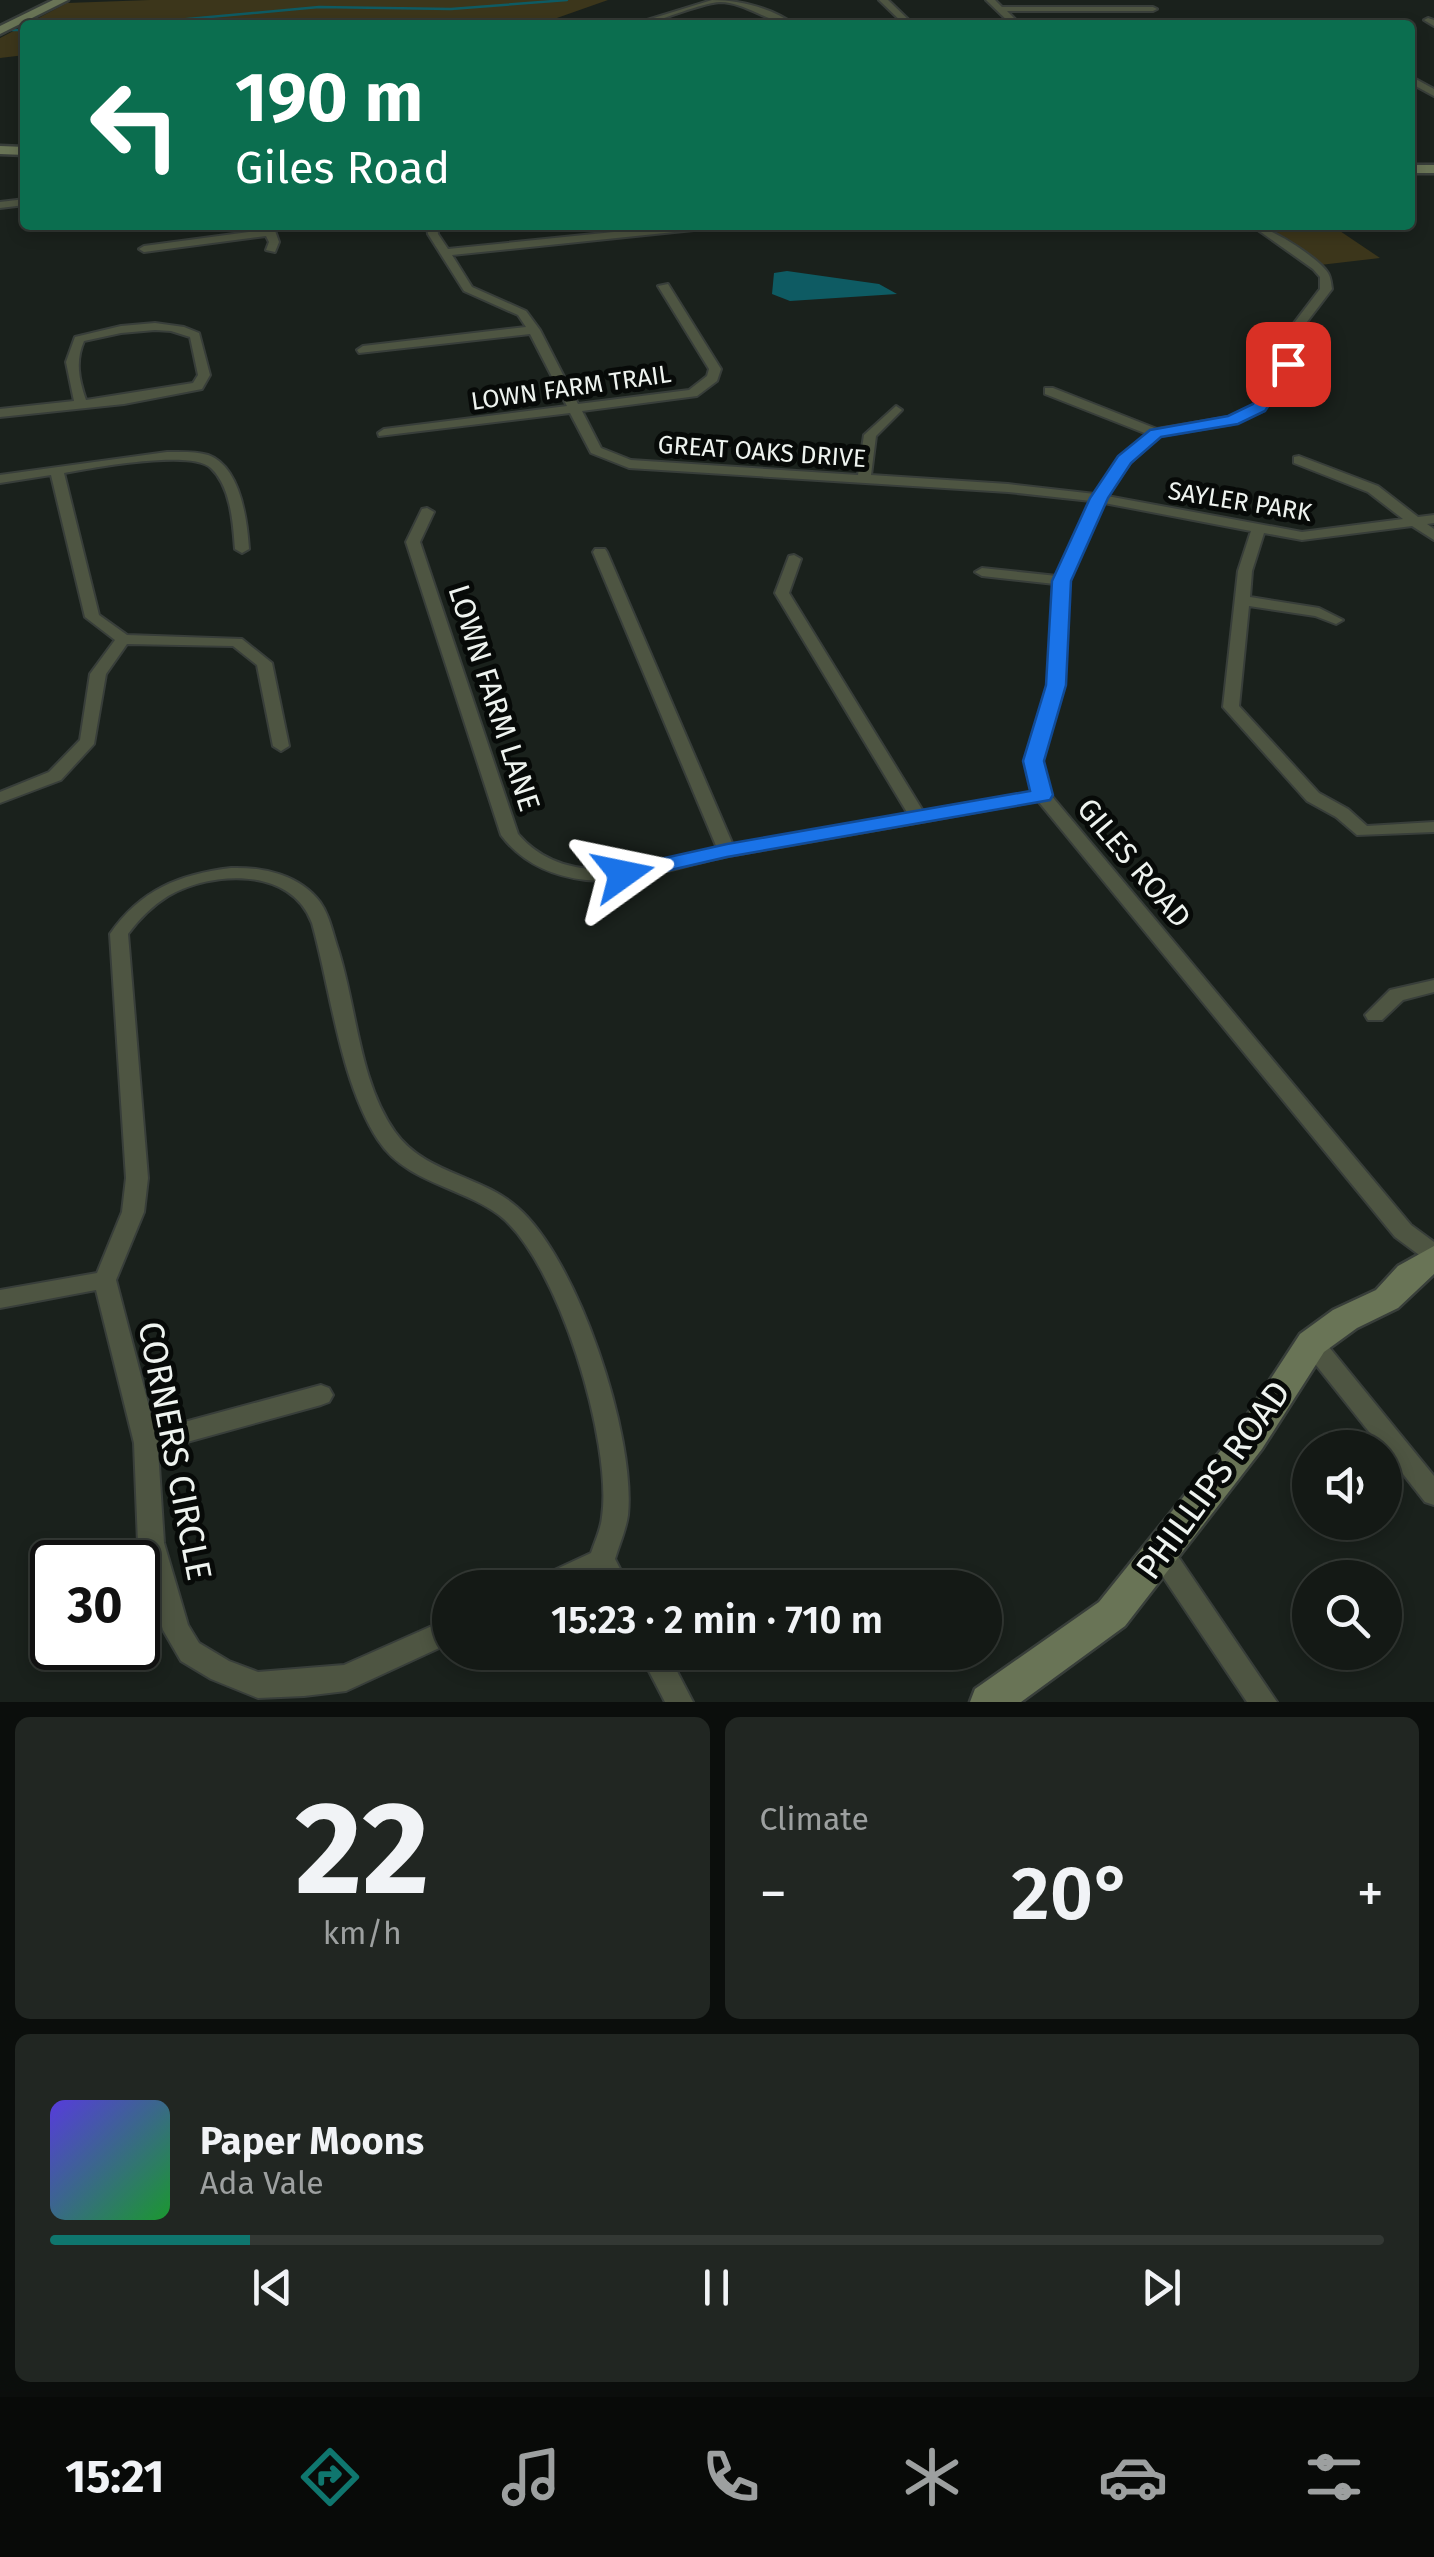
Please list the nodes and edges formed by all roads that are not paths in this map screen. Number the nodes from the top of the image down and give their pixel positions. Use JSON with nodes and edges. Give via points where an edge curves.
{"nodes":[{"id":1,"x":62,"y":0,"type":"edge"},
{"id":2,"x":720,"y":0,"type":"edge"},
{"id":3,"x":883,"y":0,"type":"edge"},
{"id":4,"x":990,"y":0,"type":"edge"},
{"id":5,"x":1002,"y":8,"type":"junction"},
{"id":6,"x":1153,"y":9,"type":"dead end"},
{"id":7,"x":21,"y":20,"type":"edge"},
{"id":8,"x":652,"y":20,"type":"edge"},
{"id":9,"x":783,"y":20,"type":"edge"},
{"id":10,"x":905,"y":20,"type":"edge"},
{"id":11,"x":1012,"y":20,"type":"edge"},
{"id":12,"x":256,"y":230,"type":"edge"},
{"id":13,"x":270,"y":230,"type":"edge"},
{"id":14,"x":433,"y":230,"type":"edge"},
{"id":15,"x":575,"y":230,"type":"edge"},
{"id":16,"x":666,"y":230,"type":"edge"},
{"id":17,"x":1263,"y":230,"type":"edge"},
{"id":18,"x":581,"y":239,"type":"junction"},
{"id":19,"x":144,"y":248,"type":"dead end"},
{"id":20,"x":271,"y":250,"type":"dead end"},
{"id":21,"x":448,"y":252,"type":"junction"},
{"id":22,"x":664,"y":286,"type":"dead end"},
{"id":23,"x":534,"y":330,"type":"junction"},
{"id":24,"x":363,"y":350,"type":"dead end"},
{"id":25,"x":1048,"y":391,"type":"dead end"},
{"id":26,"x":81,"y":403,"type":"junction"},
{"id":27,"x":576,"y":410,"type":"junction"},
{"id":28,"x":896,"y":410,"type":"dead end"},
{"id":29,"x":0,"y":413,"type":"edge"},
{"id":30,"x":384,"y":433,"type":"dead end"},
{"id":31,"x":1156,"y":433,"type":"junction"},
{"id":32,"x":1300,"y":460,"type":"dead end"},
{"id":33,"x":57,"y":471,"type":"junction"},
{"id":34,"x":0,"y":479,"type":"edge"},
{"id":35,"x":864,"y":480,"type":"junction"},
{"id":36,"x":1099,"y":498,"type":"junction"},
{"id":37,"x":427,"y":512,"type":"dead end"},
{"id":38,"x":1434,"y":519,"type":"edge"},
{"id":39,"x":1417,"y":522,"type":"junction"},
{"id":40,"x":1258,"y":530,"type":"junction"},
{"id":41,"x":1434,"y":536,"type":"edge"},
{"id":42,"x":242,"y":550,"type":"dead end"},
{"id":43,"x":600,"y":552,"type":"dead end"},
{"id":44,"x":794,"y":559,"type":"dead end"},
{"id":45,"x":982,"y":572,"type":"dead end"},
{"id":46,"x":1062,"y":581,"type":"junction"},
{"id":47,"x":1242,"y":600,"type":"junction"},
{"id":48,"x":1336,"y":620,"type":"dead end"},
{"id":49,"x":123,"y":639,"type":"junction"},
{"id":50,"x":282,"y":746,"type":"dead end"},
{"id":51,"x":1042,"y":795,"type":"junction"},
{"id":52,"x":0,"y":798,"type":"edge"},
{"id":53,"x":919,"y":818,"type":"junction"},
{"id":54,"x":1434,"y":827,"type":"edge"},
{"id":55,"x":727,"y":850,"type":"junction"},
{"id":56,"x":1434,"y":986,"type":"edge"},
{"id":57,"x":1375,"y":1015,"type":"dead end"},
{"id":58,"x":1434,"y":1256,"type":"edge"},
{"id":59,"x":105,"y":1280,"type":"junction"},
{"id":60,"x":0,"y":1300,"type":"edge"},
{"id":61,"x":1312,"y":1343,"type":"junction"},
{"id":62,"x":321,"y":1396,"type":"dead end"},
{"id":63,"x":146,"y":1443,"type":"junction"},
{"id":64,"x":1434,"y":1494,"type":"edge"},
{"id":65,"x":1162,"y":1554,"type":"junction"},
{"id":66,"x":602,"y":1560,"type":"junction"},
{"id":67,"x":581,"y":1570,"type":"edge"},
{"id":68,"x":607,"y":1570,"type":"edge"},
{"id":69,"x":432,"y":1638,"type":"edge"},
{"id":70,"x":662,"y":1670,"type":"edge"},
{"id":71,"x":679,"y":1702,"type":"edge"},
{"id":72,"x":990,"y":1702,"type":"edge"},
{"id":73,"x":1263,"y":1702,"type":"edge"}],
"edges":[{"from":1,"to":7,"type":"street"},
{"from":2,"to":8,"type":"street"},
{"from":2,"to":9,"type":"street"},
{"from":3,"to":10,"type":"street"},
{"from":4,"to":5,"type":"street"},
{"from":5,"to":6,"type":"street"},
{"from":5,"to":11,"type":"street"},
{"from":12,"to":19,"type":"street"},
{"from":13,"to":20,"type":"street"},
{"from":14,"to":21,"type":"street","name":"GREAT OAKS DRIVE"},
{"from":15,"to":18,"type":"street"},
{"from":16,"to":18,"type":"street"},
{"from":17,"to":31,"type":"street","via":[[1325,276],[1326,289],[1294,331],[1288,364],[1259,408],[1232,420]]},
{"from":18,"to":21,"type":"street"},
{"from":21,"to":23,"type":"street","name":"GREAT OAKS DRIVE","via":[[468,289],[522,313]]},
{"from":22,"to":27,"type":"street","name":"LOWN FARM TRAIL","via":[[716,368],[713,378],[693,393]]},
{"from":23,"to":24,"type":"street"},
{"from":23,"to":27,"type":"street","name":"GREAT OAKS DRIVE"},
{"from":25,"to":31,"type":"street"},
{"from":26,"to":26,"type":"street","via":[[198,386],[204,375],[195,335],[164,327],[79,339],[74,390]]},
{"from":26,"to":29,"type":"street"},
{"from":27,"to":30,"type":"street","name":"LOWN FARM TRAIL"},
{"from":27,"to":35,"type":"street","name":"GREAT OAKS DRIVE","via":[[596,450],[629,464]]},
{"from":28,"to":35,"type":"street","via":[[870,435]]},
{"from":31,"to":36,"type":"street","name":"GILES ROAD","via":[[1124,460]]},
{"from":32,"to":39,"type":"street","via":[[1373,489]]},
{"from":33,"to":34,"type":"street"},
{"from":33,"to":42,"type":"street","via":[[129,459],[204,458],[228,484]]},
{"from":33,"to":49,"type":"street","via":[[85,601],[92,618]]},
{"from":35,"to":36,"type":"street","name":"GREAT OAKS DRIVE"},
{"from":36,"to":40,"type":"street","name":"SAYLER PARK"},
{"from":36,"to":46,"type":"street","name":"GILES ROAD"},
{"from":37,"to":55,"type":"street","name":"LOWN FARM LANE","via":[[414,542],[510,835],[520,848],[553,868],[598,875]]},
{"from":38,"to":39,"type":"street","name":"SAYLER PARK"},
{"from":39,"to":40,"type":"street","name":"SAYLER PARK","via":[[1318,537]]},
{"from":39,"to":41,"type":"street"},
{"from":40,"to":47,"type":"street"},
{"from":43,"to":55,"type":"street"},
{"from":44,"to":53,"type":"street","via":[[782,593]]},
{"from":45,"to":46,"type":"street"},
{"from":46,"to":51,"type":"street","name":"GILES ROAD","via":[[1056,685],[1033,761]]},
{"from":47,"to":48,"type":"street"},
{"from":47,"to":54,"type":"street","via":[[1232,707],[1240,720],[1313,797],[1364,831]]},
{"from":49,"to":50,"type":"street","via":[[237,642],[264,663]]},
{"from":49,"to":52,"type":"street","via":[[98,674],[88,741],[55,776]]},
{"from":51,"to":53,"type":"street","name":"LOWN FARM LANE"},
{"from":51,"to":58,"type":"street","name":"GILES ROAD","via":[[1404,1232]]},
{"from":53,"to":55,"type":"street","name":"LOWN FARM LANE"},
{"from":56,"to":57,"type":"street","via":[[1396,995]]},
{"from":58,"to":61,"type":"street","name":"PHILLIPS ROAD","via":[[1387,1299]]},
{"from":59,"to":60,"type":"street"},
{"from":59,"to":63,"type":"street","name":"CORNERS CIRCLE"},
{"from":59,"to":66,"type":"street","via":[[133,1212],[138,1178],[119,934],[150,897],[171,885],[236,872],[287,883],[315,907],[368,1104],[389,1141],[418,1164],[511,1212],[538,1241],[561,1283],[614,1470],[615,1516]]},
{"from":61,"to":64,"type":"street"},
{"from":61,"to":65,"type":"street","name":"PHILLIPS ROAD","via":[[1250,1440]]},
{"from":62,"to":63,"type":"street"},
{"from":63,"to":69,"type":"street","name":"CORNERS CIRCLE","via":[[151,1543],[176,1630],[190,1652],[258,1685],[304,1683],[346,1678]]},
{"from":65,"to":72,"type":"street","name":"PHILLIPS ROAD","via":[[1112,1614]]},
{"from":65,"to":73,"type":"street"},
{"from":66,"to":67,"type":"street"},
{"from":66,"to":68,"type":"street"},
{"from":70,"to":71,"type":"street"}]}
